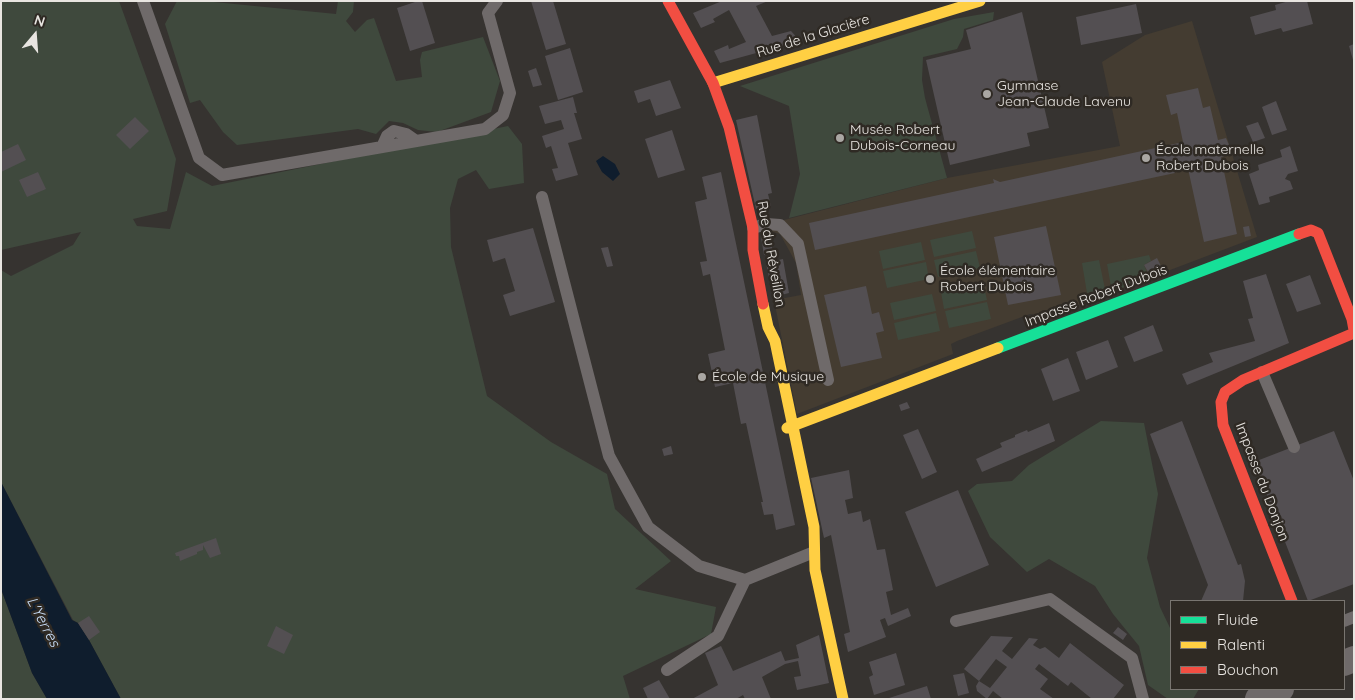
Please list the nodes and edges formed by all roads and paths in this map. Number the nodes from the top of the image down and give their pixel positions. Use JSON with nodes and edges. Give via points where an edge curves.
{"nodes":[{"id":1,"x":143,"y":1,"type":"edge"},
{"id":2,"x":497,"y":1,"type":"edge"},
{"id":3,"x":668,"y":1,"type":"edge"},
{"id":4,"x":980,"y":1,"type":"edge"},
{"id":5,"x":713,"y":83,"type":"junction"},
{"id":6,"x":542,"y":197,"type":"dead end"},
{"id":7,"x":753,"y":228,"type":"junction"},
{"id":8,"x":1354,"y":332,"type":"edge"},
{"id":9,"x":1262,"y":372,"type":"junction"},
{"id":10,"x":828,"y":380,"type":"dead end"},
{"id":11,"x":790,"y":427,"type":"junction"},
{"id":12,"x":1294,"y":447,"type":"dead end"},
{"id":13,"x":814,"y":552,"type":"junction"},
{"id":14,"x":745,"y":580,"type":"junction"},
{"id":15,"x":1292,"y":600,"type":"edge"},
{"id":16,"x":956,"y":621,"type":"dead end"},
{"id":17,"x":667,"y":670,"type":"dead end"},
{"id":18,"x":1279,"y":690,"type":"edge"},
{"id":19,"x":843,"y":699,"type":"edge"},
{"id":20,"x":1143,"y":699,"type":"edge"},
{"id":21,"x":1258,"y":699,"type":"edge"}],
"edges":[{"from":1,"to":2,"type":"lane","via":[[199,158],[222,175],[485,129],[503,115],[510,93],[488,13]]},
{"from":3,"to":5,"type":"street","name":"Rue du Réveillon"},
{"from":4,"to":5,"type":"street","name":"Rue de la Glacière"},
{"from":5,"to":7,"type":"street","name":"Rue du Réveillon","via":[[729,127]]},
{"from":6,"to":14,"type":"lane","via":[[609,456],[648,527],[699,566]]},
{"from":7,"to":10,"type":"lane","via":[[766,224],[780,225],[798,244]]},
{"from":7,"to":11,"type":"street","name":"Rue du Réveillon","via":[[752,250],[768,327],[775,341]]},
{"from":8,"to":9,"type":"street","name":"Impasse du Donjon"},
{"from":8,"to":11,"type":"street","name":"Impasse Robert Dubois","via":[[1352,319],[1318,233],[1311,230]]},
{"from":9,"to":12,"type":"lane"},
{"from":9,"to":15,"type":"street","name":"Impasse du Donjon","via":[[1225,392],[1220,411]]},
{"from":11,"to":13,"type":"street","name":"Rue du Réveillon","via":[[814,527]]},
{"from":13,"to":14,"type":"lane"},
{"from":13,"to":19,"type":"street","name":"Rue du Réveillon","via":[[815,570]]},
{"from":14,"to":17,"type":"lane","via":[[718,636]]},
{"from":16,"to":20,"type":"lane","via":[[1050,599],[1132,658]]},
{"from":18,"to":21,"type":"street"}]}
